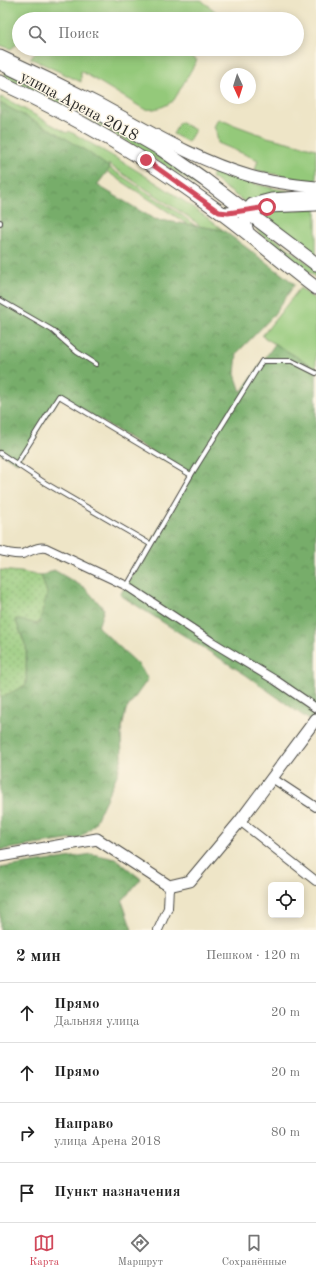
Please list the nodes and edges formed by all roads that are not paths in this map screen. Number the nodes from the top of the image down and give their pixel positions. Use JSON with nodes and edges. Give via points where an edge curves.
{"nodes":[{"id":1,"x":0,"y":56,"type":"edge"},
{"id":2,"x":0,"y":63,"type":"edge"},
{"id":3,"x":0,"y":82,"type":"edge"},
{"id":4,"x":316,"y":187,"type":"edge"},
{"id":5,"x":316,"y":196,"type":"edge"},
{"id":6,"x":316,"y":205,"type":"edge"},
{"id":7,"x":246,"y":211,"type":"junction"},
{"id":8,"x":219,"y":212,"type":"junction"},
{"id":9,"x":249,"y":235,"type":"junction"},
{"id":10,"x":316,"y":264,"type":"edge"},
{"id":11,"x":316,"y":288,"type":"edge"},
{"id":12,"x":0,"y":300,"type":"edge"},
{"id":13,"x":96,"y":364,"type":"dead end"},
{"id":14,"x":316,"y":373,"type":"edge"},
{"id":15,"x":0,"y":453,"type":"edge"},
{"id":16,"x":17,"y":463,"type":"junction"},
{"id":17,"x":191,"y":475,"type":"junction"},
{"id":18,"x":150,"y":544,"type":"junction"},
{"id":19,"x":0,"y":551,"type":"edge"},
{"id":20,"x":127,"y":586,"type":"junction"},
{"id":21,"x":316,"y":708,"type":"edge"},
{"id":22,"x":315,"y":722,"type":"edge"},
{"id":23,"x":272,"y":778,"type":"junction"},
{"id":24,"x":316,"y":807,"type":"edge"},
{"id":25,"x":240,"y":821,"type":"junction"},
{"id":26,"x":0,"y":856,"type":"edge"},
{"id":27,"x":316,"y":881,"type":"edge"},
{"id":28,"x":169,"y":886,"type":"junction"},
{"id":29,"x":158,"y":930,"type":"edge"}],
"edges":[{"from":1,"to":4,"type":"main road","via":[[225,168],[250,176]]},
{"from":2,"to":7,"type":"main road","name":"улица Арена 2018","via":[[76,100],[161,149]]},
{"from":3,"to":8,"type":"main road","name":"улица Арена 2018","via":[[76,120],[133,153]]},
{"from":5,"to":7,"type":"main road","via":[[259,201]]},
{"from":6,"to":7,"type":"main road","via":[[267,207]]},
{"from":7,"to":8,"type":"main road"},
{"from":7,"to":9,"type":"main road","via":[[244,218]]},
{"from":7,"to":10,"type":"main road","name":"улица Арена 2018"},
{"from":8,"to":9,"type":"main road","name":"улица Арена 2018"},
{"from":9,"to":11,"type":"main road","name":"улица Арена 2018"},
{"from":12,"to":13,"type":"lane","via":[[52,330],[77,352]]},
{"from":14,"to":17,"type":"lane","via":[[292,360],[262,361]]},
{"from":15,"to":16,"type":"lane"},
{"from":16,"to":17,"type":"lane","via":[[59,396]]},
{"from":16,"to":18,"type":"lane","via":[[45,483]]},
{"from":17,"to":18,"type":"lane"},
{"from":18,"to":20,"type":"lane"},
{"from":19,"to":20,"type":"street","via":[[15,555],[40,547],[46,548]]},
{"from":20,"to":21,"type":"street"},
{"from":22,"to":23,"type":"main road"},
{"from":23,"to":24,"type":"street"},
{"from":23,"to":25,"type":"main road"},
{"from":25,"to":27,"type":"street"},
{"from":25,"to":28,"type":"main road","via":[[190,881]]},
{"from":26,"to":28,"type":"main road","via":[[97,839]]},
{"from":28,"to":29,"type":"street","via":[[168,908]]}]}
